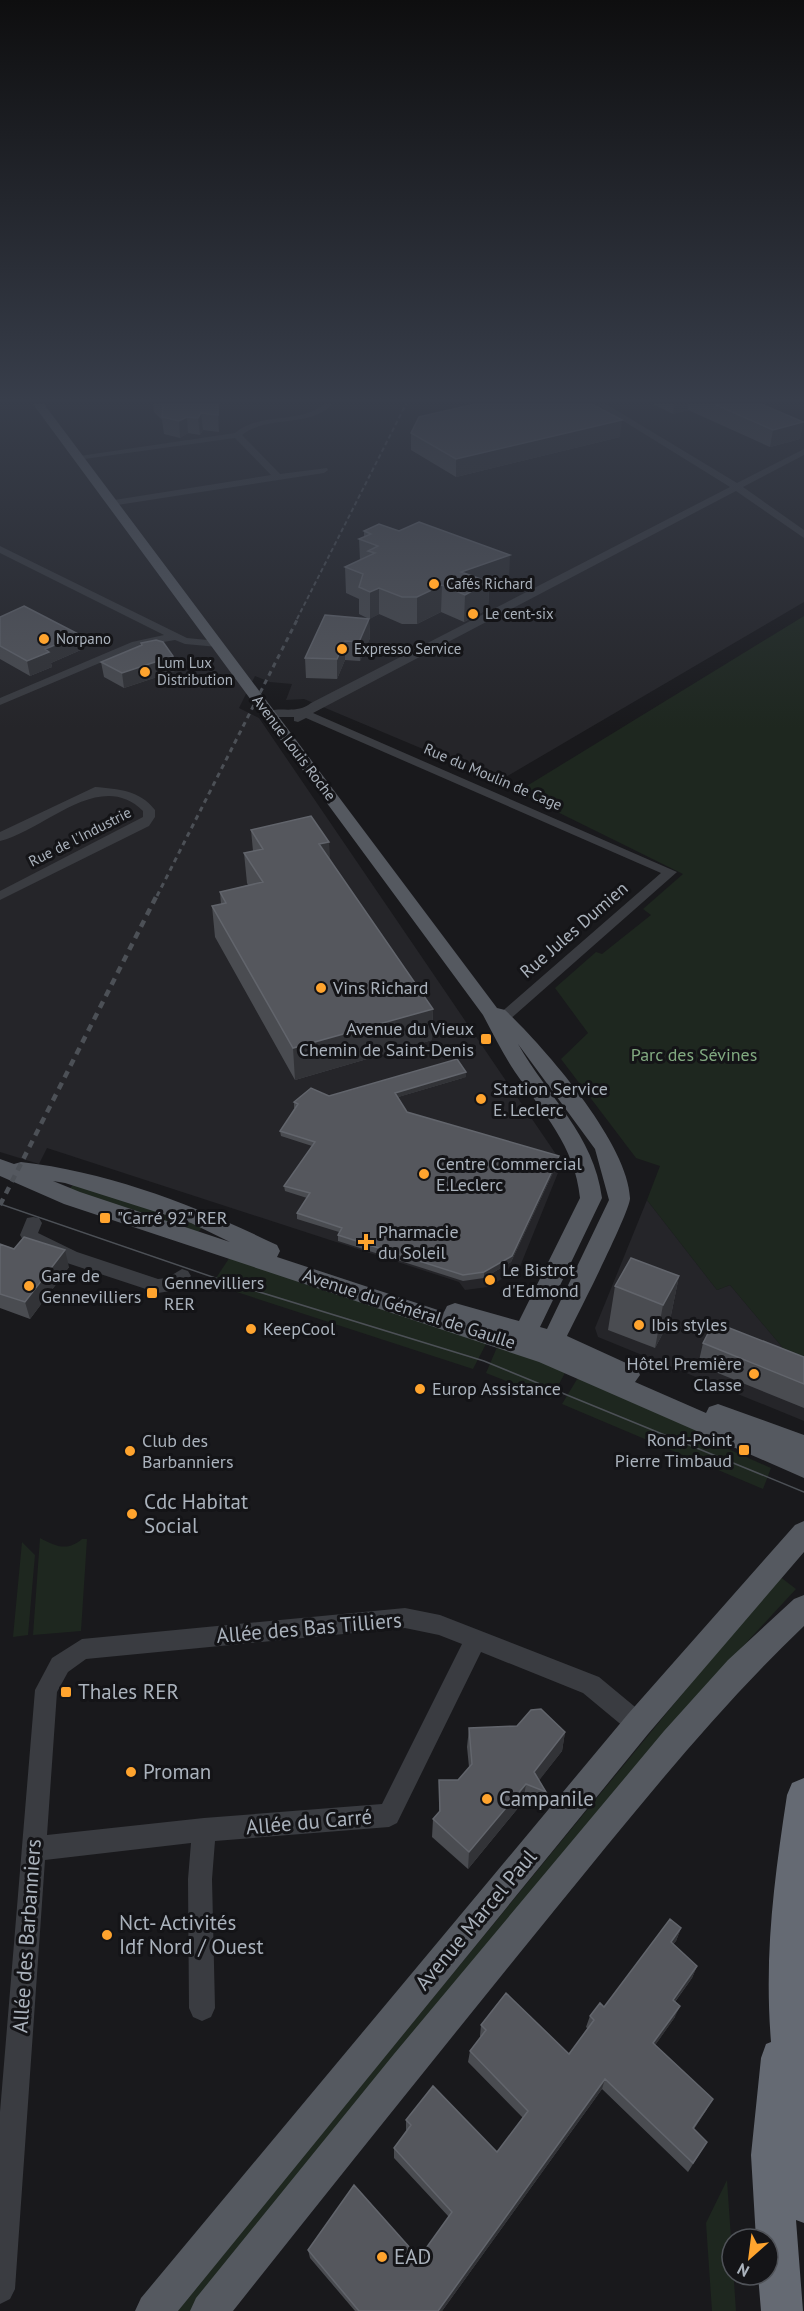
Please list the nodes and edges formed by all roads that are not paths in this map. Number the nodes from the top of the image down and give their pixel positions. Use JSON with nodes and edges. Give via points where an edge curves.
{"nodes":[{"id":1,"x":118,"y":512,"type":"edge"},
{"id":2,"x":689,"y":512,"type":"edge"},
{"id":3,"x":771,"y":512,"type":"edge"},
{"id":4,"x":804,"y":535,"type":"edge"},
{"id":5,"x":0,"y":549,"type":"edge"},
{"id":6,"x":158,"y":627,"type":"junction"},
{"id":7,"x":178,"y":637,"type":"junction"},
{"id":8,"x":213,"y":639,"type":"junction"},
{"id":9,"x":136,"y":644,"type":"junction"},
{"id":10,"x":0,"y":702,"type":"edge"},
{"id":11,"x":304,"y":713,"type":"junction"},
{"id":12,"x":273,"y":719,"type":"junction"},
{"id":13,"x":0,"y":837,"type":"edge"},
{"id":14,"x":670,"y":872,"type":"joint"},
{"id":15,"x":0,"y":896,"type":"edge"},
{"id":16,"x":485,"y":1005,"type":"junction"},
{"id":17,"x":503,"y":1018,"type":"junction"},
{"id":18,"x":4,"y":1168,"type":"edge"},
{"id":19,"x":33,"y":1223,"type":"dead end"},
{"id":20,"x":182,"y":1276,"type":"dead end"},
{"id":21,"x":522,"y":1338,"type":"junction"},
{"id":22,"x":550,"y":1348,"type":"junction"},
{"id":23,"x":804,"y":1446,"type":"edge"},
{"id":24,"x":804,"y":1467,"type":"edge"},
{"id":25,"x":804,"y":1533,"type":"edge"},
{"id":26,"x":804,"y":1608,"type":"edge"},
{"id":27,"x":476,"y":1639,"type":"junction"},
{"id":28,"x":46,"y":1690,"type":"joint"},
{"id":29,"x":638,"y":1724,"type":"junction"},
{"id":30,"x":804,"y":1795,"type":"edge"},
{"id":31,"x":204,"y":1830,"type":"junction"},
{"id":32,"x":34,"y":1849,"type":"junction"},
{"id":33,"x":786,"y":1996,"type":"junction"},
{"id":34,"x":202,"y":2008,"type":"dead end"},
{"id":35,"x":804,"y":2203,"type":"edge"},
{"id":36,"x":0,"y":2289,"type":"edge"},
{"id":37,"x":154,"y":2311,"type":"edge"},
{"id":38,"x":209,"y":2311,"type":"edge"},
{"id":39,"x":782,"y":2311,"type":"edge"}],
"edges":[{"from":1,"to":8,"type":"main road","name":"Avenue Louis Roche"},
{"from":2,"to":11,"type":"street"},
{"from":3,"to":4,"type":"street"},
{"from":5,"to":6,"type":"street"},
{"from":6,"to":7,"type":"street"},
{"from":6,"to":9,"type":"street"},
{"from":7,"to":8,"type":"street","via":[[190,642]]},
{"from":7,"to":9,"type":"street"},
{"from":8,"to":12,"type":"main road","name":"Avenue Louis Roche"},
{"from":9,"to":10,"type":"street"},
{"from":11,"to":12,"type":"street","via":[[301,718]]},
{"from":11,"to":14,"type":"street","name":"Rue du Moulin de Cage"},
{"from":12,"to":16,"type":"main road","name":"Avenue Louis Roche"},
{"from":13,"to":15,"type":"street","name":"Rue de l'Industrie","via":[[95,791],[124,793],[149,810],[144,823]]},
{"from":14,"to":17,"type":"street","name":"Rue Jules Dumien"},
{"from":16,"to":17,"type":"main road","name":"Avenue Louis Roche"},
{"from":16,"to":21,"type":"main road","name":"Avenue Louis Roche","via":[[521,1065],[580,1146],[591,1180],[591,1198]]},
{"from":17,"to":22,"type":"main road","name":"Avenue Louis Roche","via":[[531,1046],[605,1148],[620,1200]]},
{"from":18,"to":21,"type":"main road","name":"Avenue du Général de Gaulle","via":[[60,1182]]},
{"from":19,"to":20,"type":"street","via":[[29,1235],[38,1244],[158,1286],[171,1285]]},
{"from":21,"to":22,"type":"main road","name":"Avenue du Général de Gaulle"},
{"from":22,"to":23,"type":"main road","name":"Avenue du Général de Gaulle"},
{"from":22,"to":24,"type":"main road","name":"Avenue du Général de Gaulle"},
{"from":25,"to":29,"type":"main road","name":"Avenue Marcel Paul"},
{"from":26,"to":38,"type":"main road","name":"Avenue Marcel Paul","via":[[738,1670],[674,1741]]},
{"from":27,"to":28,"type":"street","name":"Allée des Bas Tilliers","via":[[440,1625],[405,1618],[82,1649],[60,1665]]},
{"from":27,"to":29,"type":"street","name":"Allée des Bas Tilliers","via":[[591,1685]]},
{"from":27,"to":31,"type":"street","name":"Allée du Carré","via":[[389,1815]]},
{"from":28,"to":32,"type":"street","name":"Allée des Barbanniers"},
{"from":29,"to":37,"type":"main road","name":"Avenue Marcel Paul"},
{"from":30,"to":33,"type":"highway","via":[[789,1898]]},
{"from":31,"to":32,"type":"street","name":"Allée du Carré"},
{"from":31,"to":34,"type":"street","via":[[200,1879]]},
{"from":32,"to":36,"type":"street","name":"Allée des Barbanniers"},
{"from":33,"to":35,"type":"highway"},
{"from":33,"to":39,"type":"highway","via":[[771,2155]]}]}
